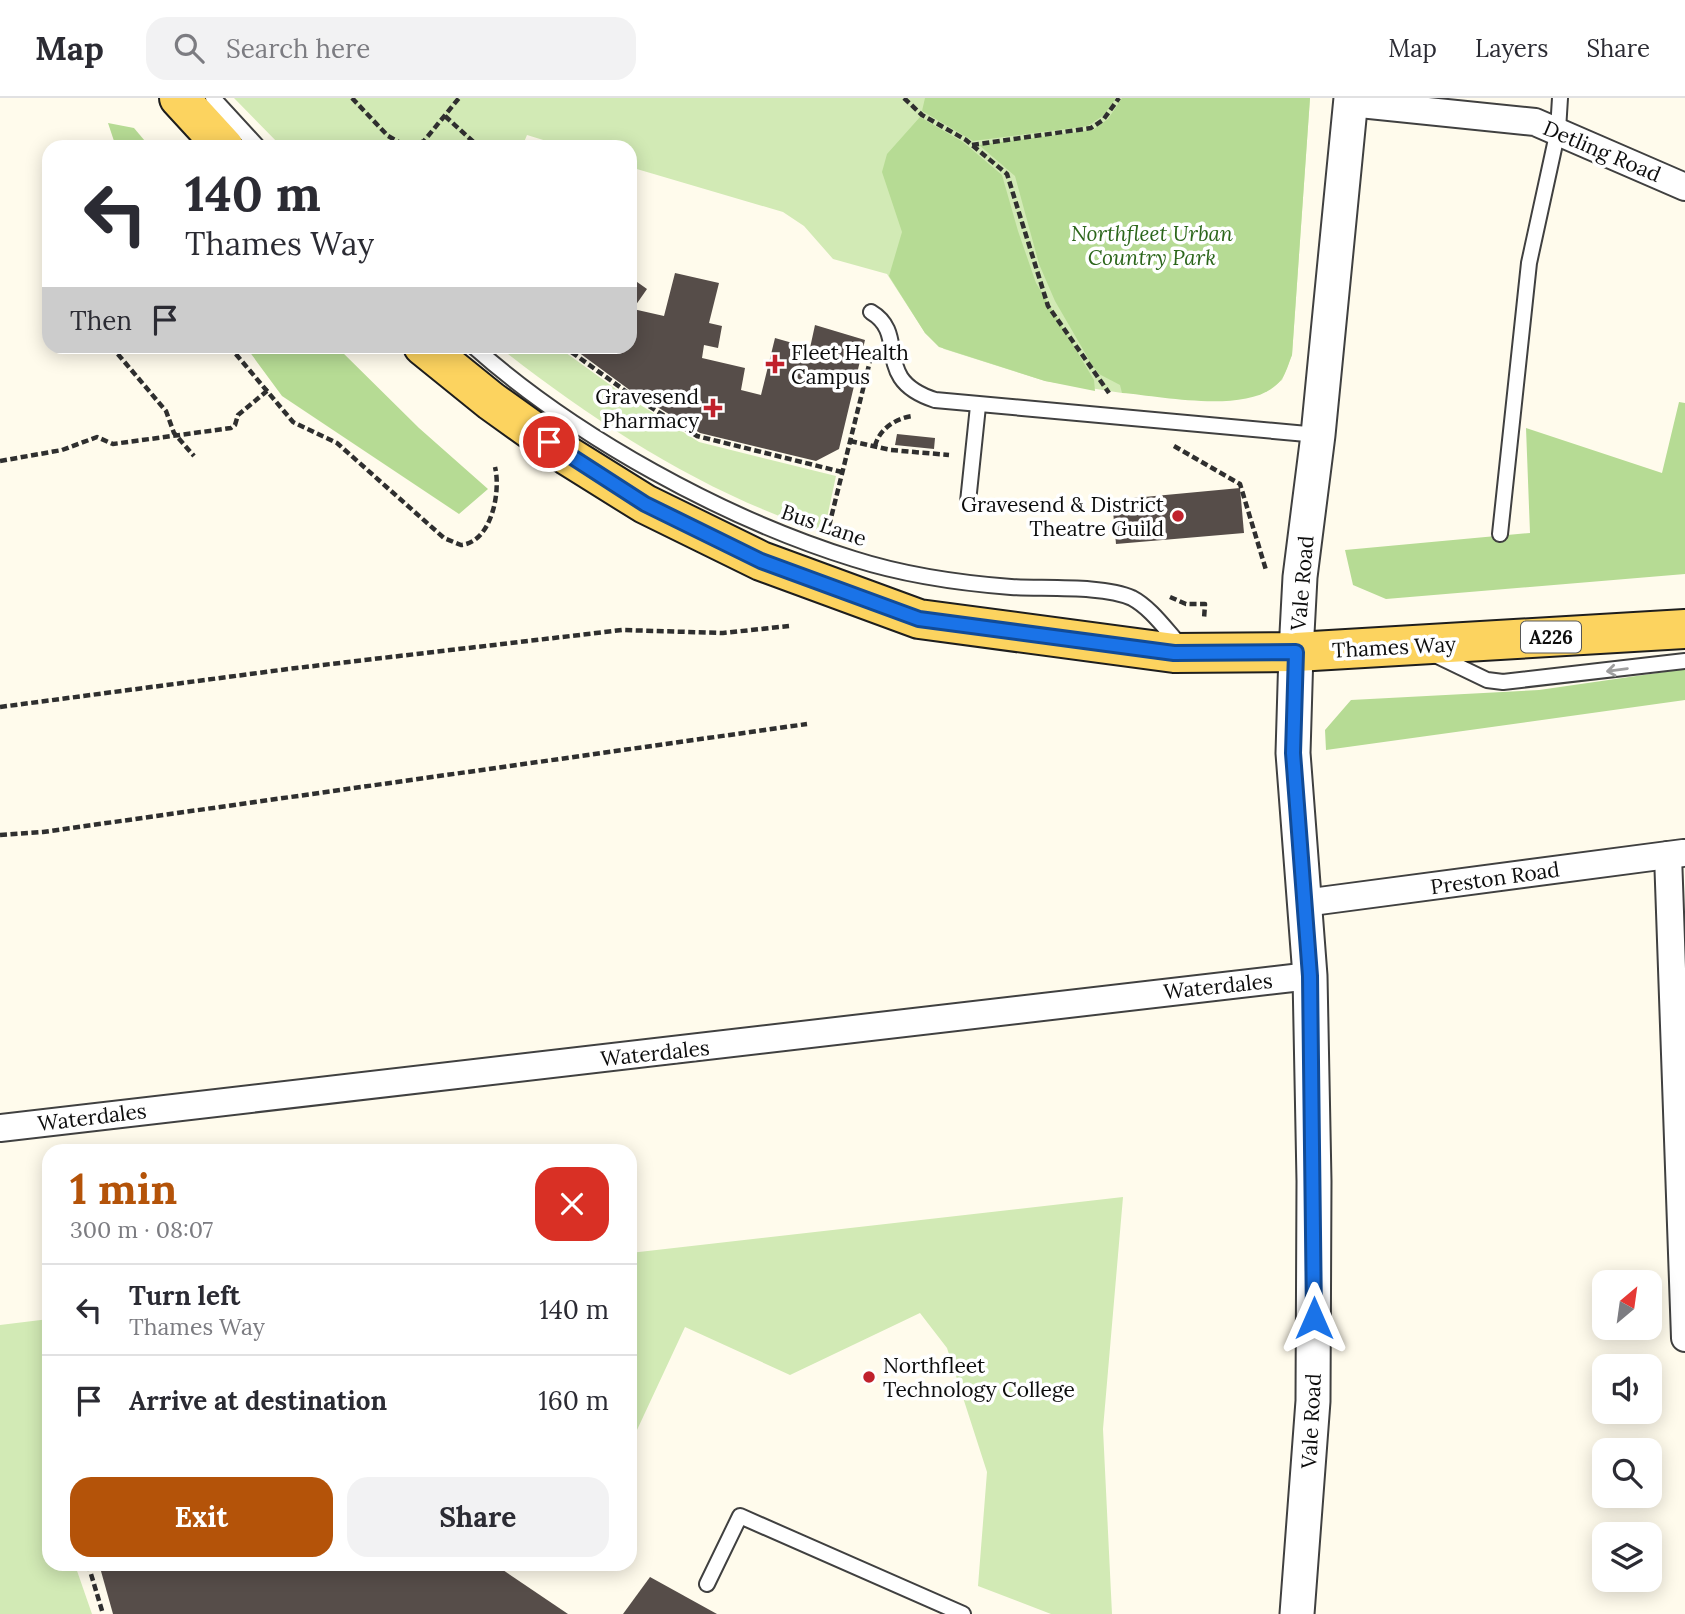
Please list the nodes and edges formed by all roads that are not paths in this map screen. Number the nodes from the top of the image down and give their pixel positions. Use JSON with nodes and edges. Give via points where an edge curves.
{"nodes":[{"id":1,"x":179,"y":98,"type":"edge"},
{"id":2,"x":213,"y":98,"type":"edge"},
{"id":3,"x":1560,"y":98,"type":"edge"},
{"id":4,"x":1350,"y":100,"type":"edge"},
{"id":5,"x":1558,"y":130,"type":"junction"},
{"id":6,"x":218,"y":140,"type":"edge"},
{"id":7,"x":252,"y":140,"type":"edge"},
{"id":8,"x":1685,"y":187,"type":"edge"},
{"id":9,"x":871,"y":312,"type":"dead end"},
{"id":10,"x":433,"y":354,"type":"edge"},
{"id":11,"x":484,"y":354,"type":"edge"},
{"id":12,"x":978,"y":406,"type":"junction"},
{"id":13,"x":1318,"y":435,"type":"junction"},
{"id":14,"x":968,"y":502,"type":"dead end"},
{"id":15,"x":1500,"y":534,"type":"dead end"},
{"id":16,"x":1685,"y":629,"type":"edge"},
{"id":17,"x":1418,"y":646,"type":"junction"},
{"id":18,"x":1296,"y":652,"type":"junction"},
{"id":19,"x":1188,"y":653,"type":"junction"},
{"id":20,"x":1685,"y":661,"type":"edge"},
{"id":21,"x":1677,"y":854,"type":"edge"},
{"id":22,"x":1304,"y":903,"type":"junction"},
{"id":23,"x":1310,"y":976,"type":"junction"},
{"id":24,"x":0,"y":1128,"type":"edge"},
{"id":25,"x":1685,"y":1338,"type":"edge"},
{"id":26,"x":707,"y":1584,"type":"dead end"},
{"id":27,"x":963,"y":1614,"type":"edge"},
{"id":28,"x":1297,"y":1614,"type":"edge"}],
"edges":[{"from":1,"to":6,"type":"main road"},
{"from":2,"to":7,"type":"lane"},
{"from":3,"to":5,"type":"lane"},
{"from":4,"to":5,"type":"street","name":"Detling Road","via":[[1535,122]]},
{"from":4,"to":13,"type":"street","name":"Vale Road"},
{"from":5,"to":8,"type":"street","name":"Detling Road"},
{"from":5,"to":15,"type":"lane","via":[[1529,263]]},
{"from":9,"to":12,"type":"lane","via":[[887,331],[895,368],[909,389],[935,400]]},
{"from":10,"to":19,"type":"main road","name":"Thames Way","number":"A226","via":[[491,401],[601,477],[761,561],[919,619]]},
{"from":11,"to":19,"type":"lane","name":"Bus Lane","via":[[589,432],[705,499],[759,524],[845,556],[903,571],[1009,587],[1121,594],[1146,608]]},
{"from":12,"to":13,"type":"lane"},
{"from":12,"to":14,"type":"lane"},
{"from":13,"to":18,"type":"street","name":"Vale Road","via":[[1300,577]]},
{"from":16,"to":17,"type":"main road","name":"Thames Way","number":"A226"},
{"from":17,"to":18,"type":"main road","name":"Thames Way","number":"A226"},
{"from":20,"to":17,"type":"lane","one_way":true,"via":[[1503,682],[1482,678]]},
{"from":18,"to":19,"type":"main road","name":"Thames Way","number":"A226"},
{"from":18,"to":22,"type":"street","name":"Vale Road","via":[[1293,753]]},
{"from":21,"to":22,"type":"street","name":"Preston Road"},
{"from":21,"to":25,"type":"street"},
{"from":22,"to":23,"type":"street","name":"Vale Road"},
{"from":23,"to":24,"type":"street","name":"Waterdales"},
{"from":23,"to":28,"type":"street","name":"Vale Road","via":[[1313,1401]]},
{"from":26,"to":27,"type":"lane","via":[[740,1516]]}]}
